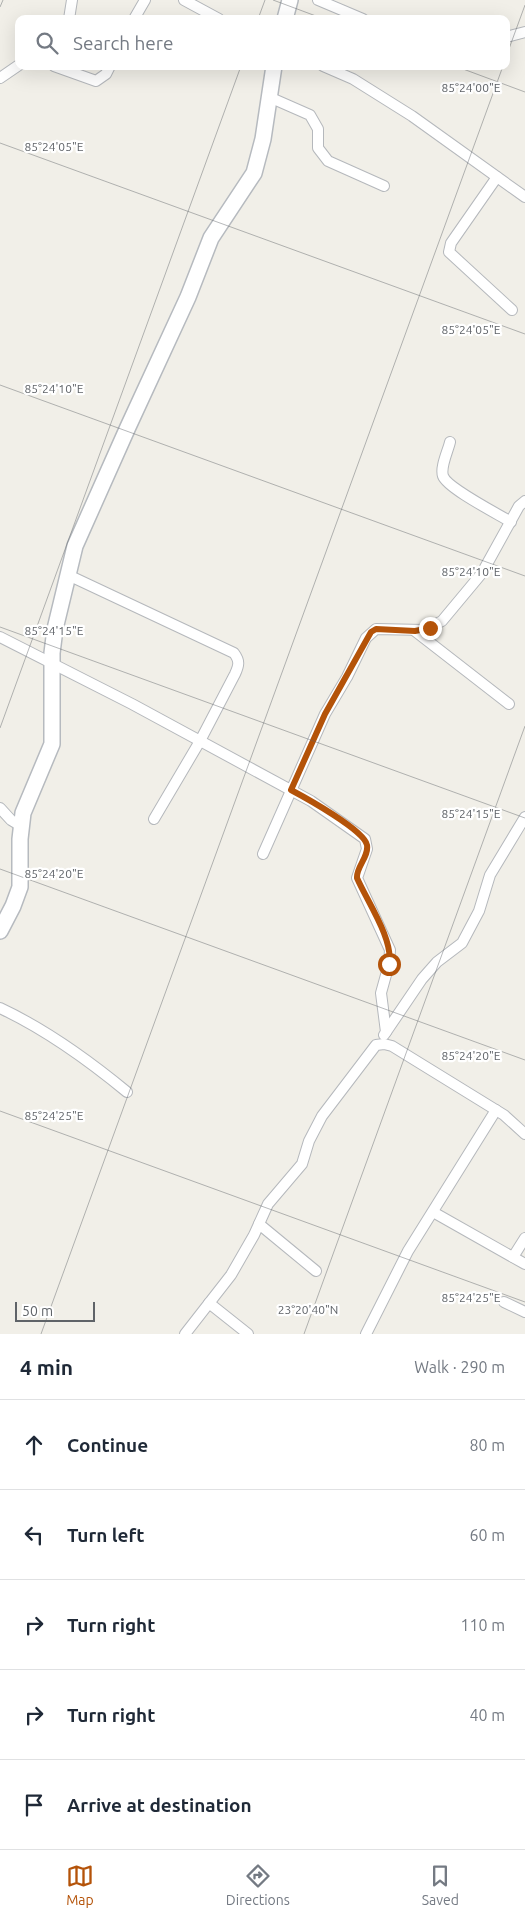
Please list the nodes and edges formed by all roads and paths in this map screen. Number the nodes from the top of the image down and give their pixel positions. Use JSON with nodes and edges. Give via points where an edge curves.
{"nodes":[{"id":1,"x":72,"y":0,"type":"edge"},
{"id":2,"x":145,"y":0,"type":"edge"},
{"id":3,"x":184,"y":0,"type":"edge"},
{"id":4,"x":290,"y":0,"type":"edge"},
{"id":5,"x":318,"y":0,"type":"edge"},
{"id":6,"x":70,"y":15,"type":"edge"},
{"id":7,"x":136,"y":15,"type":"edge"},
{"id":8,"x":212,"y":15,"type":"edge"},
{"id":9,"x":286,"y":15,"type":"edge"},
{"id":10,"x":354,"y":15,"type":"edge"},
{"id":11,"x":525,"y":32,"type":"edge"},
{"id":12,"x":510,"y":36,"type":"edge"},
{"id":13,"x":15,"y":68,"type":"edge"},
{"id":14,"x":65,"y":70,"type":"edge"},
{"id":15,"x":108,"y":70,"type":"edge"},
{"id":16,"x":273,"y":70,"type":"edge"},
{"id":17,"x":332,"y":70,"type":"edge"},
{"id":18,"x":0,"y":78,"type":"edge"},
{"id":19,"x":269,"y":97,"type":"junction"},
{"id":20,"x":497,"y":177,"type":"junction"},
{"id":21,"x":384,"y":186,"type":"dead end"},
{"id":22,"x":525,"y":197,"type":"edge"},
{"id":23,"x":512,"y":310,"type":"dead end"},
{"id":24,"x":450,"y":442,"type":"dead end"},
{"id":25,"x":525,"y":501,"type":"edge"},
{"id":26,"x":511,"y":522,"type":"junction"},
{"id":27,"x":68,"y":575,"type":"junction"},
{"id":28,"x":415,"y":631,"type":"junction"},
{"id":29,"x":0,"y":637,"type":"edge"},
{"id":30,"x":51,"y":664,"type":"junction"},
{"id":31,"x":509,"y":704,"type":"dead end"},
{"id":32,"x":200,"y":741,"type":"junction"},
{"id":33,"x":291,"y":790,"type":"junction"},
{"id":34,"x":0,"y":808,"type":"edge"},
{"id":35,"x":525,"y":817,"type":"edge"},
{"id":36,"x":154,"y":818,"type":"dead end"},
{"id":37,"x":21,"y":826,"type":"junction"},
{"id":38,"x":263,"y":854,"type":"dead end"},
{"id":39,"x":0,"y":931,"type":"edge"},
{"id":40,"x":0,"y":1008,"type":"edge"},
{"id":41,"x":386,"y":1032,"type":"junction"},
{"id":42,"x":376,"y":1045,"type":"junction"},
{"id":43,"x":127,"y":1092,"type":"dead end"},
{"id":44,"x":496,"y":1110,"type":"junction"},
{"id":45,"x":525,"y":1134,"type":"edge"},
{"id":46,"x":432,"y":1212,"type":"junction"},
{"id":47,"x":259,"y":1224,"type":"junction"},
{"id":48,"x":525,"y":1238,"type":"edge"},
{"id":49,"x":514,"y":1257,"type":"junction"},
{"id":50,"x":525,"y":1264,"type":"edge"},
{"id":51,"x":316,"y":1271,"type":"dead end"},
{"id":52,"x":504,"y":1302,"type":"dead end"},
{"id":53,"x":210,"y":1303,"type":"junction"},
{"id":54,"x":525,"y":1312,"type":"edge"},
{"id":55,"x":185,"y":1334,"type":"edge"},
{"id":56,"x":248,"y":1334,"type":"edge"},
{"id":57,"x":366,"y":1334,"type":"edge"}],
"edges":[{"from":1,"to":6,"type":"street"},
{"from":2,"to":7,"type":"street"},
{"from":3,"to":8,"type":"street"},
{"from":4,"to":9,"type":"street"},
{"from":5,"to":10,"type":"street"},
{"from":11,"to":12,"type":"street"},
{"from":13,"to":18,"type":"street"},
{"from":14,"to":15,"type":"street","via":[[96,81]]},
{"from":16,"to":19,"type":"street"},
{"from":17,"to":20,"type":"street","via":[[397,106]]},
{"from":19,"to":21,"type":"street","via":[[310,115],[316,122],[318,148],[322,156]]},
{"from":19,"to":27,"type":"street","via":[[264,139],[254,173],[211,238],[188,297],[81,530]]},
{"from":20,"to":22,"type":"street"},
{"from":20,"to":23,"type":"street","via":[[451,243],[449,252]]},
{"from":24,"to":26,"type":"street","via":[[442,475],[446,481]]},
{"from":25,"to":26,"type":"street"},
{"from":26,"to":28,"type":"street","via":[[482,573],[442,621]]},
{"from":27,"to":30,"type":"street","via":[[55,629]]},
{"from":27,"to":32,"type":"street","via":[[234,653],[239,666]]},
{"from":28,"to":31,"type":"street"},
{"from":28,"to":33,"type":"street","via":[[376,629],[366,638],[325,714]]},
{"from":29,"to":30,"type":"street"},
{"from":30,"to":32,"type":"street"},
{"from":30,"to":37,"type":"street","via":[[52,744],[27,801]]},
{"from":32,"to":33,"type":"street"},
{"from":32,"to":36,"type":"street"},
{"from":33,"to":38,"type":"street"},
{"from":33,"to":41,"type":"street","via":[[340,820],[366,843],[366,854],[356,874],[390,950],[381,993]]},
{"from":34,"to":37,"type":"street","via":[[10,820]]},
{"from":35,"to":41,"type":"street","via":[[490,875],[480,911],[462,944],[437,962],[422,979]]},
{"from":37,"to":39,"type":"street","via":[[20,887]]},
{"from":40,"to":43,"type":"street","via":[[43,1030]]},
{"from":41,"to":42,"type":"street"},
{"from":42,"to":44,"type":"street","via":[[392,1046]]},
{"from":42,"to":47,"type":"street","via":[[322,1116],[302,1164],[268,1204]]},
{"from":44,"to":45,"type":"street"},
{"from":44,"to":46,"type":"street"},
{"from":46,"to":49,"type":"street"},
{"from":46,"to":57,"type":"street","via":[[408,1251]]},
{"from":47,"to":51,"type":"street"},
{"from":47,"to":53,"type":"street","via":[[243,1255]]},
{"from":48,"to":49,"type":"street"},
{"from":49,"to":50,"type":"street"},
{"from":52,"to":54,"type":"street"},
{"from":53,"to":55,"type":"street"},
{"from":53,"to":56,"type":"street"}]}
